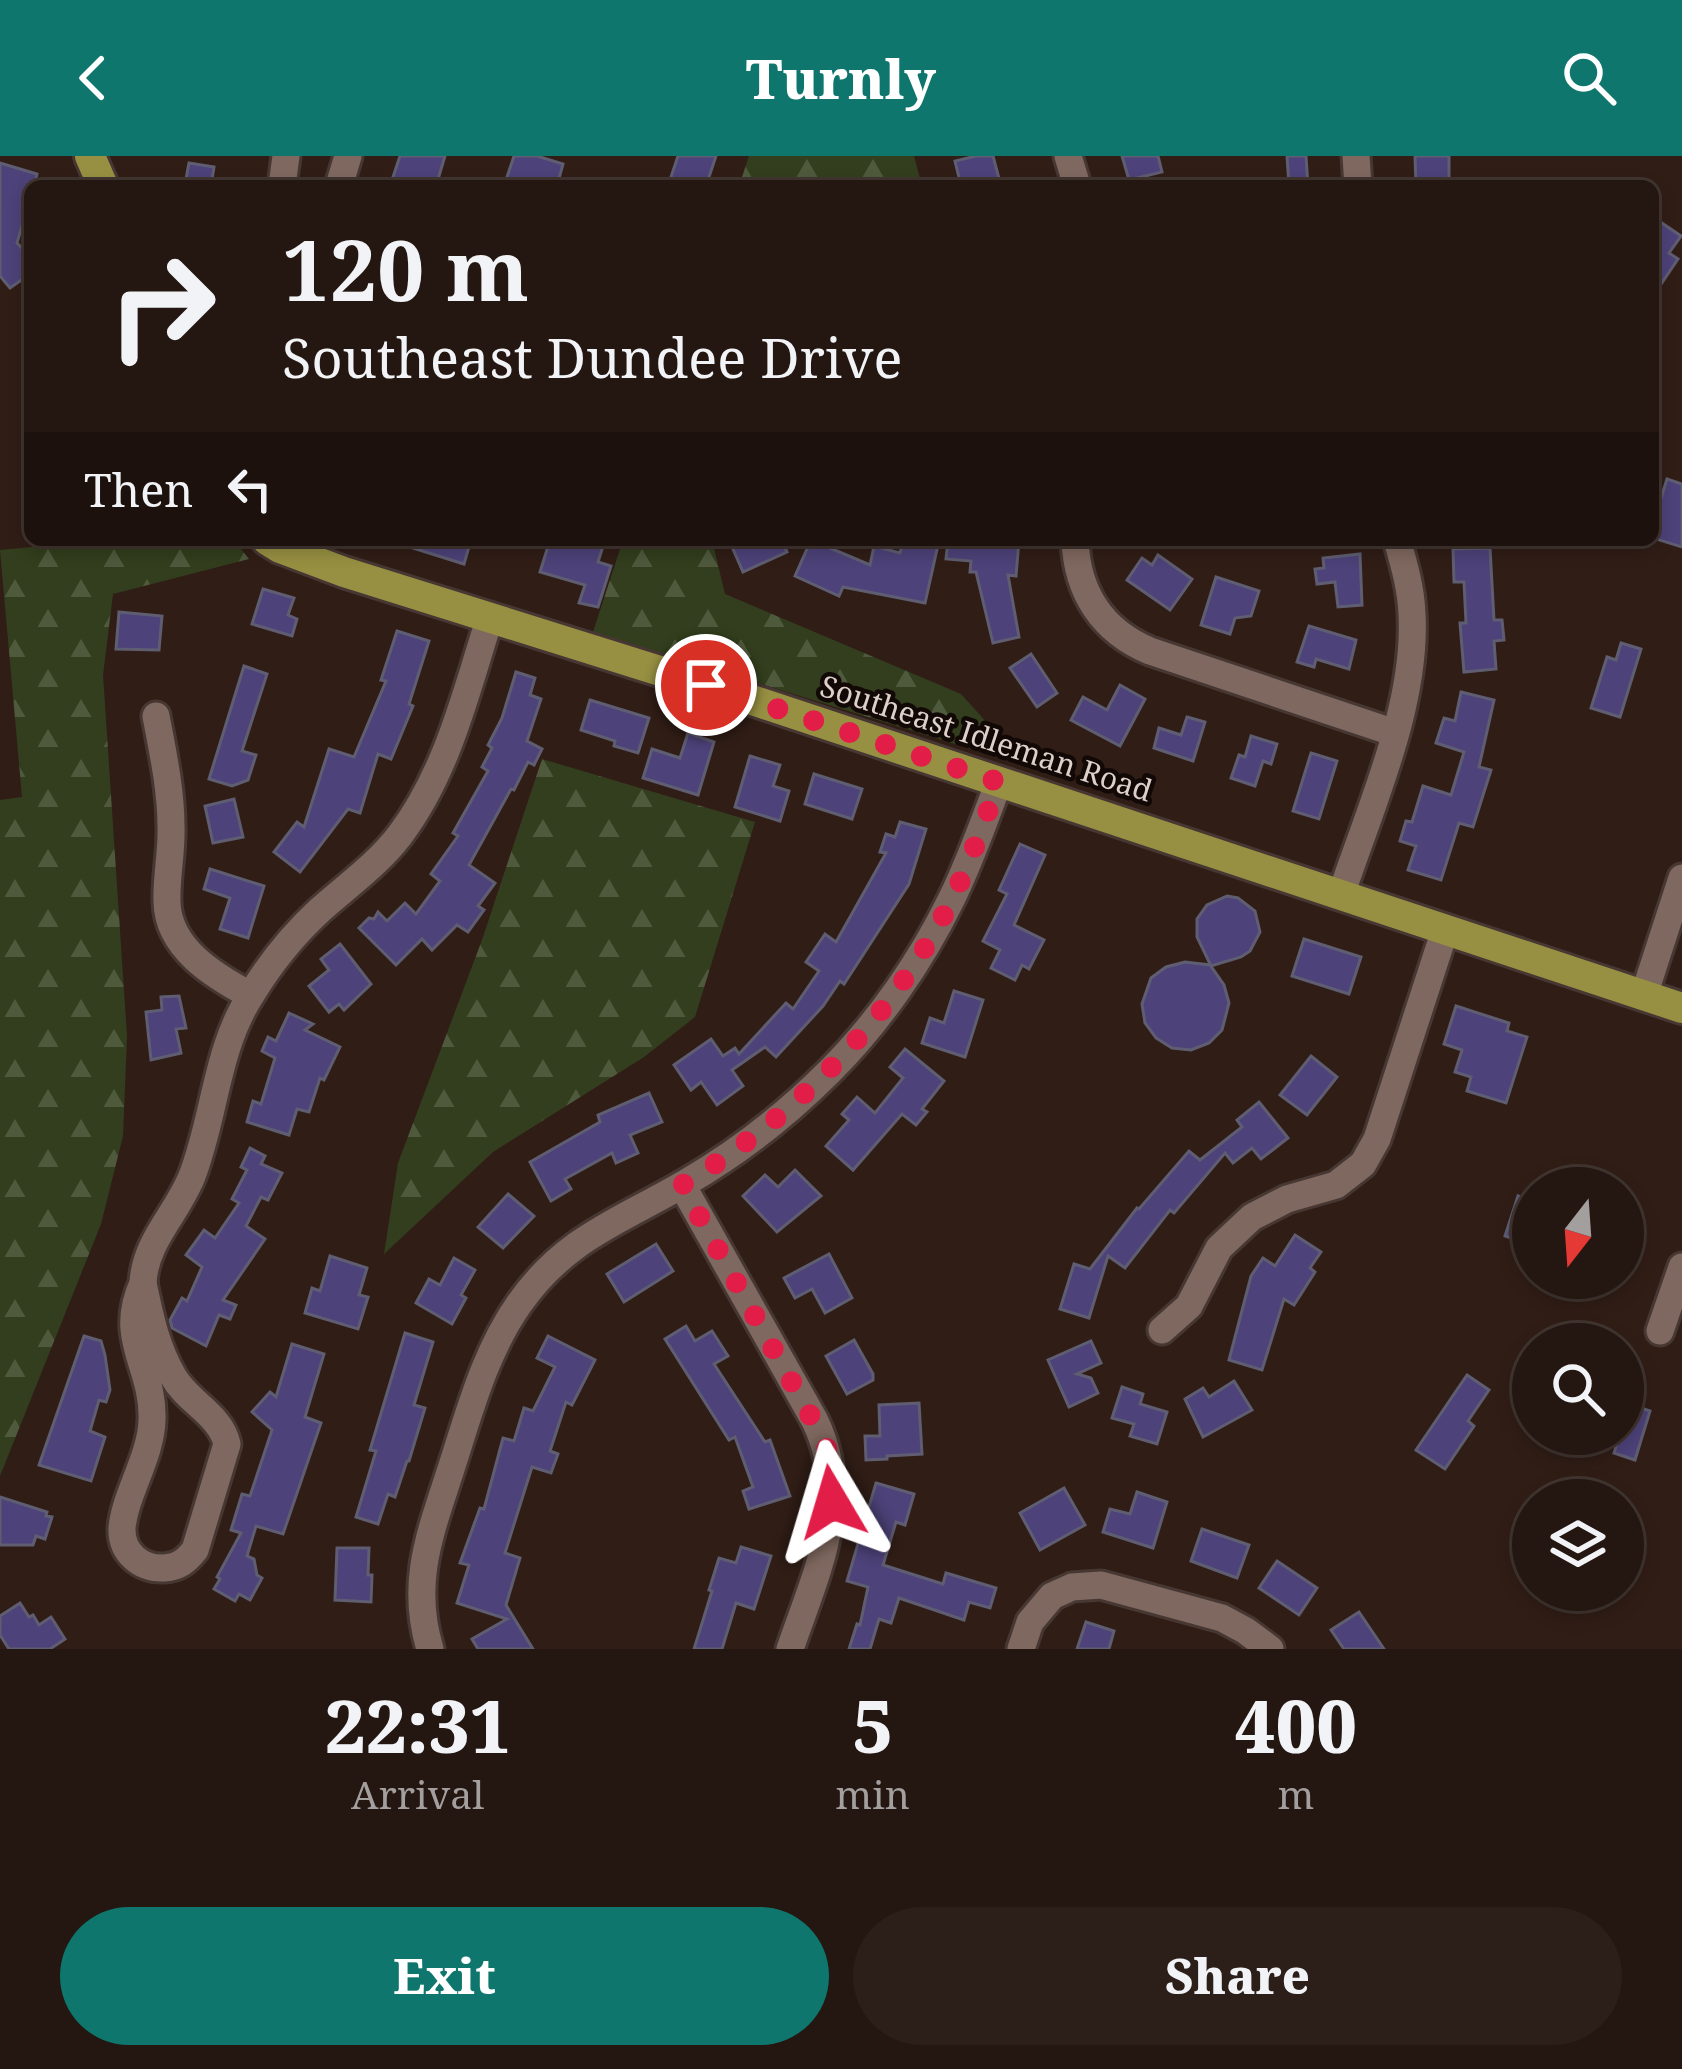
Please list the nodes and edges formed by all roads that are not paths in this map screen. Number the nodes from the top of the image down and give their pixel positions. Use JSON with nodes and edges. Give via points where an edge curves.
{"nodes":[{"id":1,"x":1076,"y":546,"type":"edge"},
{"id":2,"x":1399,"y":546,"type":"edge"},
{"id":3,"x":313,"y":550,"type":"edge"},
{"id":4,"x":490,"y":617,"type":"junction"},
{"id":5,"x":156,"y":716,"type":"dead end"},
{"id":6,"x":1395,"y":733,"type":"junction"},
{"id":7,"x":999,"y":782,"type":"junction"},
{"id":8,"x":1682,"y":878,"type":"edge"},
{"id":9,"x":1341,"y":895,"type":"junction"},
{"id":10,"x":1445,"y":930,"type":"junction"},
{"id":11,"x":250,"y":995,"type":"junction"},
{"id":12,"x":1644,"y":995,"type":"junction"},
{"id":13,"x":1682,"y":1008,"type":"edge"},
{"id":14,"x":682,"y":1185,"type":"junction"},
{"id":15,"x":1682,"y":1267,"type":"edge"},
{"id":16,"x":143,"y":1283,"type":"junction"},
{"id":17,"x":1162,"y":1330,"type":"dead end"},
{"id":18,"x":1660,"y":1331,"type":"dead end"},
{"id":19,"x":430,"y":1649,"type":"edge"},
{"id":20,"x":790,"y":1649,"type":"edge"},
{"id":21,"x":1022,"y":1649,"type":"edge"},
{"id":22,"x":1270,"y":1649,"type":"edge"}],
"edges":[{"from":1,"to":6,"type":"street","via":[[1086,595],[1136,645]]},
{"from":2,"to":6,"type":"street","via":[[1412,651]]},
{"from":3,"to":4,"type":"main road","name":"Southeast Idleman Road"},
{"from":4,"to":7,"type":"main road","name":"Southeast Idleman Road"},
{"from":4,"to":11,"type":"street","via":[[440,767],[398,838],[316,914]]},
{"from":5,"to":11,"type":"street","via":[[169,793],[172,925],[197,961]]},
{"from":6,"to":9,"type":"street"},
{"from":7,"to":9,"type":"main road","name":"Southeast Idleman Road"},
{"from":7,"to":14,"type":"street","via":[[950,902],[867,1030],[788,1109]]},
{"from":8,"to":12,"type":"street"},
{"from":9,"to":10,"type":"main road","name":"Southeast Idleman Road"},
{"from":10,"to":12,"type":"main road","name":"Southeast Idleman Road"},
{"from":10,"to":17,"type":"street","via":[[1363,1164],[1336,1185],[1252,1217],[1219,1248],[1189,1306]]},
{"from":11,"to":16,"type":"street","via":[[229,1039],[190,1181],[152,1245]]},
{"from":12,"to":13,"type":"main road","name":"Southeast Idleman Road"},
{"from":14,"to":19,"type":"street","via":[[571,1248],[505,1324],[424,1553],[420,1593]]},
{"from":14,"to":20,"type":"street","via":[[815,1421],[831,1464],[827,1537]]},
{"from":15,"to":18,"type":"street"},
{"from":16,"to":16,"type":"street","via":[[132,1328],[152,1423],[123,1542],[142,1564],[170,1568],[195,1550],[227,1444],[174,1379]]},
{"from":21,"to":22,"type":"street","via":[[1030,1622],[1052,1596],[1101,1585],[1222,1618]]}]}
